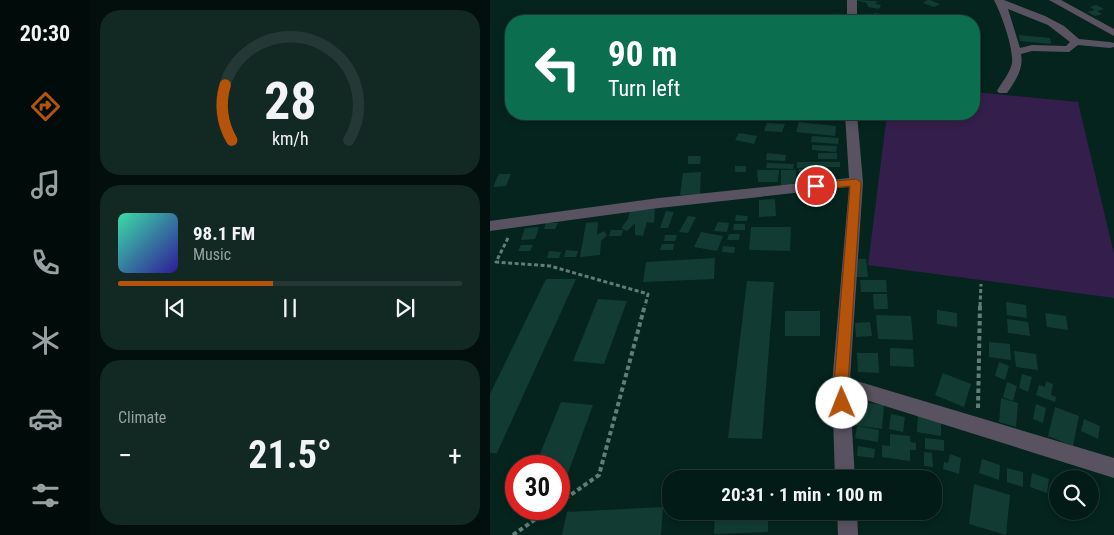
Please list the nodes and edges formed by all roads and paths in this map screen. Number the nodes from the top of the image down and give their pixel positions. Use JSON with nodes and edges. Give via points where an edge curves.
{"nodes":[{"id":1,"x":852,"y":0,"type":"edge"},
{"id":2,"x":1054,"y":0,"type":"edge"},
{"id":3,"x":1001,"y":2,"type":"edge"},
{"id":4,"x":852,"y":15,"type":"edge"},
{"id":5,"x":1114,"y":32,"type":"edge"},
{"id":6,"x":1076,"y":42,"type":"junction"},
{"id":7,"x":1110,"y":44,"type":"dead end"},
{"id":8,"x":1015,"y":52,"type":"junction"},
{"id":9,"x":1003,"y":91,"type":"dead end"},
{"id":10,"x":851,"y":120,"type":"edge"},
{"id":11,"x":856,"y":182,"type":"junction"},
{"id":12,"x":515,"y":222,"type":"junction"},
{"id":13,"x":490,"y":226,"type":"edge"},
{"id":14,"x":981,"y":284,"type":"dead end"},
{"id":15,"x":841,"y":384,"type":"junction"},
{"id":16,"x":978,"y":426,"type":"junction"},
{"id":17,"x":1114,"y":468,"type":"edge"},
{"id":18,"x":845,"y":470,"type":"edge"},
{"id":19,"x":570,"y":495,"type":"edge"},
{"id":20,"x":534,"y":520,"type":"edge"},
{"id":21,"x":847,"y":520,"type":"edge"},
{"id":22,"x":513,"y":535,"type":"edge"},
{"id":23,"x":848,"y":535,"type":"edge"}],
"edges":[{"from":1,"to":4,"type":"street"},
{"from":2,"to":5,"type":"street"},
{"from":3,"to":6,"type":"street","via":[[1050,22]]},
{"from":3,"to":8,"type":"street"},
{"from":6,"to":7,"type":"street"},
{"from":6,"to":8,"type":"street","via":[[1069,48],[1032,48]]},
{"from":8,"to":9,"type":"street","via":[[1018,63]]},
{"from":10,"to":11,"type":"street"},
{"from":11,"to":12,"type":"street"},
{"from":11,"to":15,"type":"street"},
{"from":12,"to":13,"type":"street"},
{"from":12,"to":19,"type":"path","via":[[496,262],[550,266],[648,294],[599,475]]},
{"from":14,"to":16,"type":"path"},
{"from":15,"to":16,"type":"street"},
{"from":15,"to":18,"type":"street"},
{"from":16,"to":17,"type":"street"},
{"from":20,"to":22,"type":"path"},
{"from":21,"to":23,"type":"street"}]}
